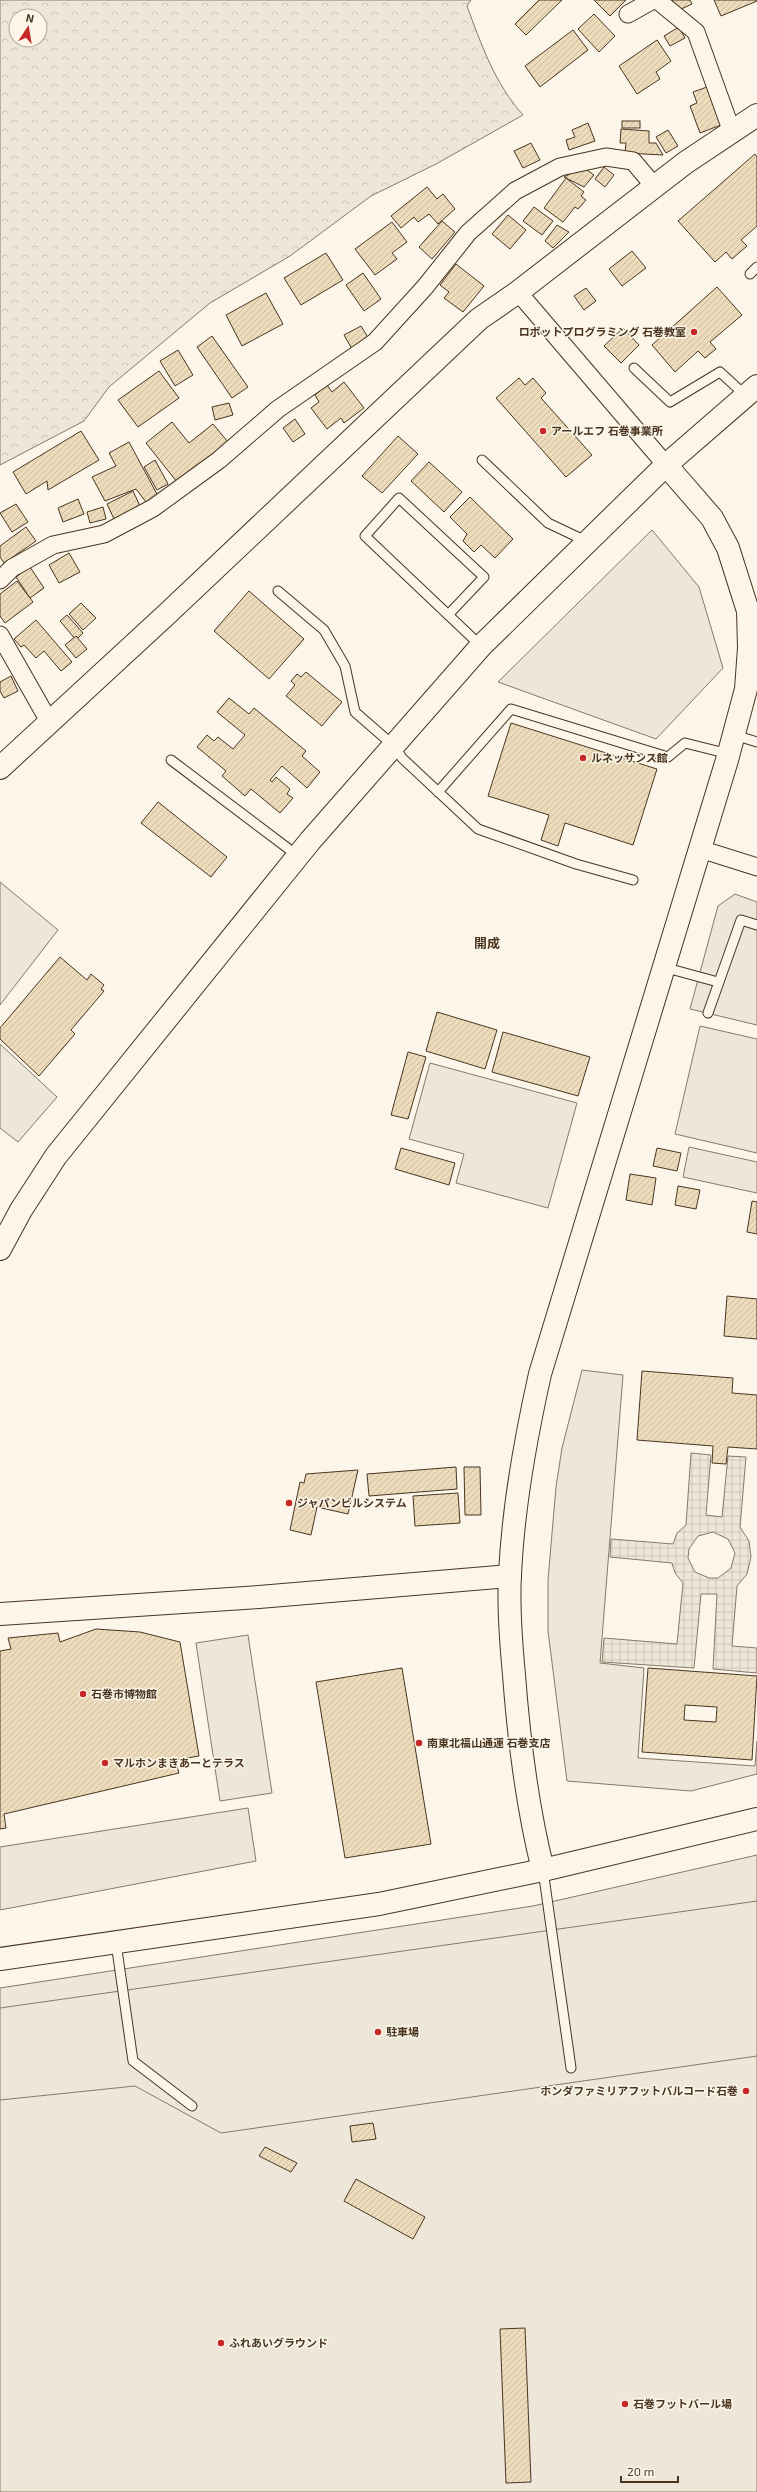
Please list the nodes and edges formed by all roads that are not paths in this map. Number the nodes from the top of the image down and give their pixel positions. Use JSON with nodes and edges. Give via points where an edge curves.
{"nodes":[{"id":1,"x":652,"y":0,"type":"edge"},
{"id":2,"x":657,"y":0,"type":"edge"},
{"id":3,"x":628,"y":14,"type":"dead end"},
{"id":4,"x":757,"y":115,"type":"edge"},
{"id":5,"x":732,"y":132,"type":"junction"},
{"id":6,"x":655,"y":187,"type":"junction"},
{"id":7,"x":757,"y":267,"type":"edge"},
{"id":8,"x":750,"y":274,"type":"dead end"},
{"id":9,"x":518,"y":292,"type":"junction"},
{"id":10,"x":634,"y":368,"type":"dead end"},
{"id":11,"x":751,"y":391,"type":"edge"},
{"id":12,"x":482,"y":460,"type":"dead end"},
{"id":13,"x":666,"y":465,"type":"junction"},
{"id":14,"x":588,"y":542,"type":"junction"},
{"id":15,"x":0,"y":580,"type":"edge"},
{"id":16,"x":278,"y":591,"type":"dead end"},
{"id":17,"x":448,"y":615,"type":"junction"},
{"id":18,"x":0,"y":635,"type":"edge"},
{"id":19,"x":481,"y":646,"type":"junction"},
{"id":20,"x":50,"y":723,"type":"junction"},
{"id":21,"x":757,"y":742,"type":"edge"},
{"id":22,"x":731,"y":744,"type":"junction"},
{"id":23,"x":394,"y":746,"type":"junction"},
{"id":24,"x":171,"y":760,"type":"dead end"},
{"id":25,"x":0,"y":768,"type":"edge"},
{"id":26,"x":438,"y":792,"type":"junction"},
{"id":27,"x":700,"y":849,"type":"junction"},
{"id":28,"x":298,"y":856,"type":"junction"},
{"id":29,"x":757,"y":867,"type":"edge"},
{"id":30,"x":633,"y":880,"type":"dead end"},
{"id":31,"x":757,"y":925,"type":"edge"},
{"id":32,"x":663,"y":967,"type":"junction"},
{"id":33,"x":718,"y":982,"type":"junction"},
{"id":34,"x":708,"y":1014,"type":"dead end"},
{"id":35,"x":0,"y":1249,"type":"edge"},
{"id":36,"x":510,"y":1576,"type":"junction"},
{"id":37,"x":0,"y":1614,"type":"edge"},
{"id":38,"x":757,"y":1819,"type":"edge"},
{"id":39,"x":543,"y":1870,"type":"junction"},
{"id":40,"x":116,"y":1943,"type":"junction"},
{"id":41,"x":0,"y":1959,"type":"edge"},
{"id":42,"x":571,"y":2068,"type":"dead end"},
{"id":43,"x":192,"y":2106,"type":"dead end"}],
"edges":[{"from":1,"to":3,"type":"street"},
{"from":2,"to":5,"type":"street","via":[[696,32]]},
{"from":4,"to":5,"type":"street"},
{"from":5,"to":6,"type":"street"},
{"from":6,"to":9,"type":"street"},
{"from":6,"to":15,"type":"street","via":[[633,160],[606,157],[560,167],[515,191],[468,232],[425,287],[375,342],[278,409],[219,460],[153,508],[104,534],[53,545],[12,568]]},
{"from":7,"to":8,"type":"lane"},
{"from":9,"to":13,"type":"street"},
{"from":9,"to":20,"type":"street","via":[[479,320]]},
{"from":10,"to":11,"type":"lane","via":[[670,402],[720,372]]},
{"from":11,"to":13,"type":"street"},
{"from":12,"to":14,"type":"lane","via":[[548,523]]},
{"from":13,"to":14,"type":"street"},
{"from":13,"to":22,"type":"street","via":[[712,518],[728,548],[748,611],[746,689]]},
{"from":14,"to":19,"type":"street"},
{"from":16,"to":23,"type":"lane","via":[[324,630],[345,666],[355,712]]},
{"from":17,"to":17,"type":"lane","via":[[365,536],[400,498],[484,577]]},
{"from":17,"to":19,"type":"lane"},
{"from":18,"to":20,"type":"street"},
{"from":19,"to":23,"type":"street"},
{"from":20,"to":25,"type":"street"},
{"from":21,"to":22,"type":"lane"},
{"from":22,"to":26,"type":"lane","via":[[685,743],[668,758],[511,709]]},
{"from":22,"to":27,"type":"street"},
{"from":23,"to":26,"type":"lane","via":[[402,758]]},
{"from":23,"to":28,"type":"street"},
{"from":24,"to":28,"type":"lane"},
{"from":26,"to":30,"type":"lane","via":[[478,829],[576,864]]},
{"from":27,"to":29,"type":"street"},
{"from":27,"to":32,"type":"street"},
{"from":28,"to":35,"type":"street","via":[[56,1156],[21,1210]]},
{"from":31,"to":33,"type":"lane","via":[[741,920]]},
{"from":32,"to":33,"type":"lane"},
{"from":32,"to":36,"type":"street","via":[[540,1374],[519,1483]]},
{"from":33,"to":34,"type":"lane"},
{"from":36,"to":37,"type":"street","via":[[259,1597]]},
{"from":36,"to":39,"type":"street","via":[[518,1723],[531,1820]]},
{"from":38,"to":39,"type":"street"},
{"from":39,"to":40,"type":"street","via":[[379,1904]]},
{"from":39,"to":42,"type":"lane"},
{"from":40,"to":41,"type":"street"},
{"from":40,"to":43,"type":"lane","via":[[133,2061]]}]}
